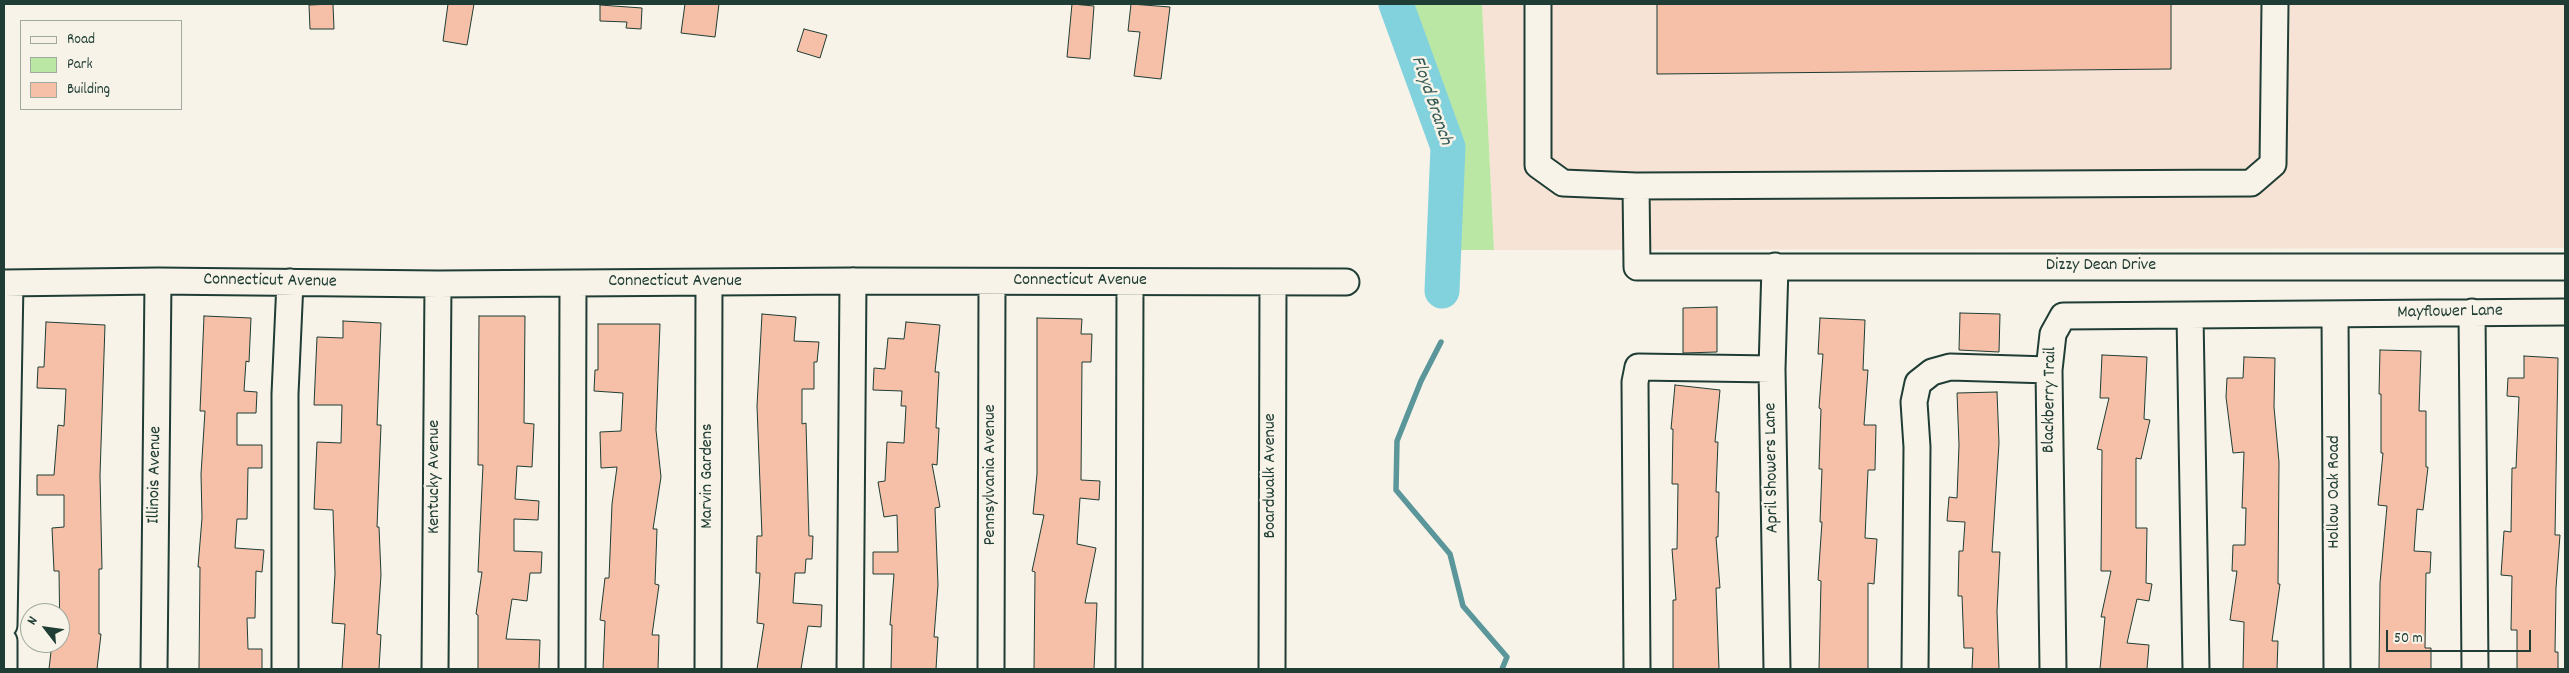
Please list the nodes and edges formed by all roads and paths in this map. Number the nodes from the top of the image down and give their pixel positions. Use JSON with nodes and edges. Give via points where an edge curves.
{"nodes":[{"id":1,"x":1538,"y":4,"type":"edge"},
{"id":2,"x":2275,"y":4,"type":"edge"},
{"id":3,"x":1636,"y":186,"type":"junction"},
{"id":4,"x":1775,"y":266,"type":"junction"},
{"id":5,"x":2565,"y":267,"type":"edge"},
{"id":6,"x":158,"y":281,"type":"junction"},
{"id":7,"x":853,"y":281,"type":"junction"},
{"id":8,"x":290,"y":282,"type":"junction"},
{"id":9,"x":992,"y":282,"type":"junction"},
{"id":10,"x":1273,"y":282,"type":"junction"},
{"id":11,"x":1346,"y":282,"type":"dead end"},
{"id":12,"x":7,"y":283,"type":"edge"},
{"id":13,"x":709,"y":283,"type":"junction"},
{"id":14,"x":1130,"y":283,"type":"junction"},
{"id":15,"x":438,"y":284,"type":"junction"},
{"id":16,"x":572,"y":284,"type":"junction"},
{"id":17,"x":2472,"y":312,"type":"junction"},
{"id":18,"x":2565,"y":312,"type":"edge"},
{"id":19,"x":2335,"y":314,"type":"junction"},
{"id":20,"x":2190,"y":315,"type":"junction"},
{"id":21,"x":1772,"y":368,"type":"junction"},
{"id":22,"x":2049,"y":370,"type":"junction"},
{"id":23,"x":4,"y":626,"type":"edge"},
{"id":24,"x":4,"y":641,"type":"edge"},
{"id":25,"x":4,"y":669,"type":"edge"},
{"id":26,"x":154,"y":669,"type":"edge"},
{"id":27,"x":285,"y":669,"type":"edge"},
{"id":28,"x":435,"y":669,"type":"edge"},
{"id":29,"x":572,"y":669,"type":"edge"},
{"id":30,"x":708,"y":669,"type":"edge"},
{"id":31,"x":850,"y":669,"type":"edge"},
{"id":32,"x":991,"y":669,"type":"edge"},
{"id":33,"x":1129,"y":669,"type":"edge"},
{"id":34,"x":1272,"y":669,"type":"edge"},
{"id":35,"x":1637,"y":669,"type":"edge"},
{"id":36,"x":1776,"y":669,"type":"edge"},
{"id":37,"x":1914,"y":669,"type":"edge"},
{"id":38,"x":2053,"y":669,"type":"edge"},
{"id":39,"x":2196,"y":669,"type":"edge"},
{"id":40,"x":2337,"y":669,"type":"edge"},
{"id":41,"x":2475,"y":669,"type":"edge"}],
"edges":[{"from":1,"to":3,"type":"street","via":[[1538,165],[1563,183]]},
{"from":2,"to":3,"type":"street","via":[[2273,164],[2251,183]]},
{"from":3,"to":4,"type":"street","name":"Dizzy Dean Drive","via":[[1637,267]]},
{"from":4,"to":5,"type":"street","name":"Dizzy Dean Drive"},
{"from":4,"to":21,"type":"street","name":"April Showers Lane"},
{"from":6,"to":8,"type":"street","name":"Connecticut Avenue"},
{"from":6,"to":12,"type":"street","name":"Connecticut Avenue"},
{"from":6,"to":26,"type":"street","name":"Illinois Avenue"},
{"from":7,"to":9,"type":"street","name":"Connecticut Avenue"},
{"from":7,"to":13,"type":"street","name":"Connecticut Avenue"},
{"from":7,"to":31,"type":"street"},
{"from":8,"to":15,"type":"street","name":"Connecticut Avenue"},
{"from":8,"to":27,"type":"street","via":[[285,394]]},
{"from":9,"to":14,"type":"street","name":"Connecticut Avenue"},
{"from":9,"to":32,"type":"street","name":"Pennsylvania Avenue"},
{"from":10,"to":11,"type":"street","name":"Connecticut Avenue"},
{"from":10,"to":14,"type":"street","name":"Connecticut Avenue"},
{"from":10,"to":34,"type":"street","name":"Boardwalk Avenue"},
{"from":12,"to":23,"type":"street"},
{"from":13,"to":16,"type":"street","name":"Connecticut Avenue"},
{"from":13,"to":30,"type":"street","name":"Marvin Gardens"},
{"from":14,"to":33,"type":"street"},
{"from":15,"to":16,"type":"street","name":"Connecticut Avenue"},
{"from":15,"to":28,"type":"street","name":"Kentucky Avenue"},
{"from":16,"to":29,"type":"street"},
{"from":17,"to":18,"type":"street","name":"Mayflower Lane"},
{"from":17,"to":19,"type":"street","name":"Mayflower Lane"},
{"from":17,"to":41,"type":"street"},
{"from":19,"to":20,"type":"street","name":"Blackberry Trail"},
{"from":19,"to":40,"type":"street","name":"Hollow Oak Road"},
{"from":20,"to":22,"type":"street","name":"Blackberry Trail","via":[[2063,316],[2053,334]]},
{"from":20,"to":39,"type":"street"},
{"from":21,"to":35,"type":"street","via":[[1638,367],[1635,382]]},
{"from":21,"to":36,"type":"street","name":"April Showers Lane"},
{"from":22,"to":37,"type":"street","via":[[1950,367],[1932,372],[1918,383],[1914,402],[1917,448]]},
{"from":22,"to":38,"type":"street","name":"Blackberry Trail"},
{"from":24,"to":25,"type":"street"}]}
